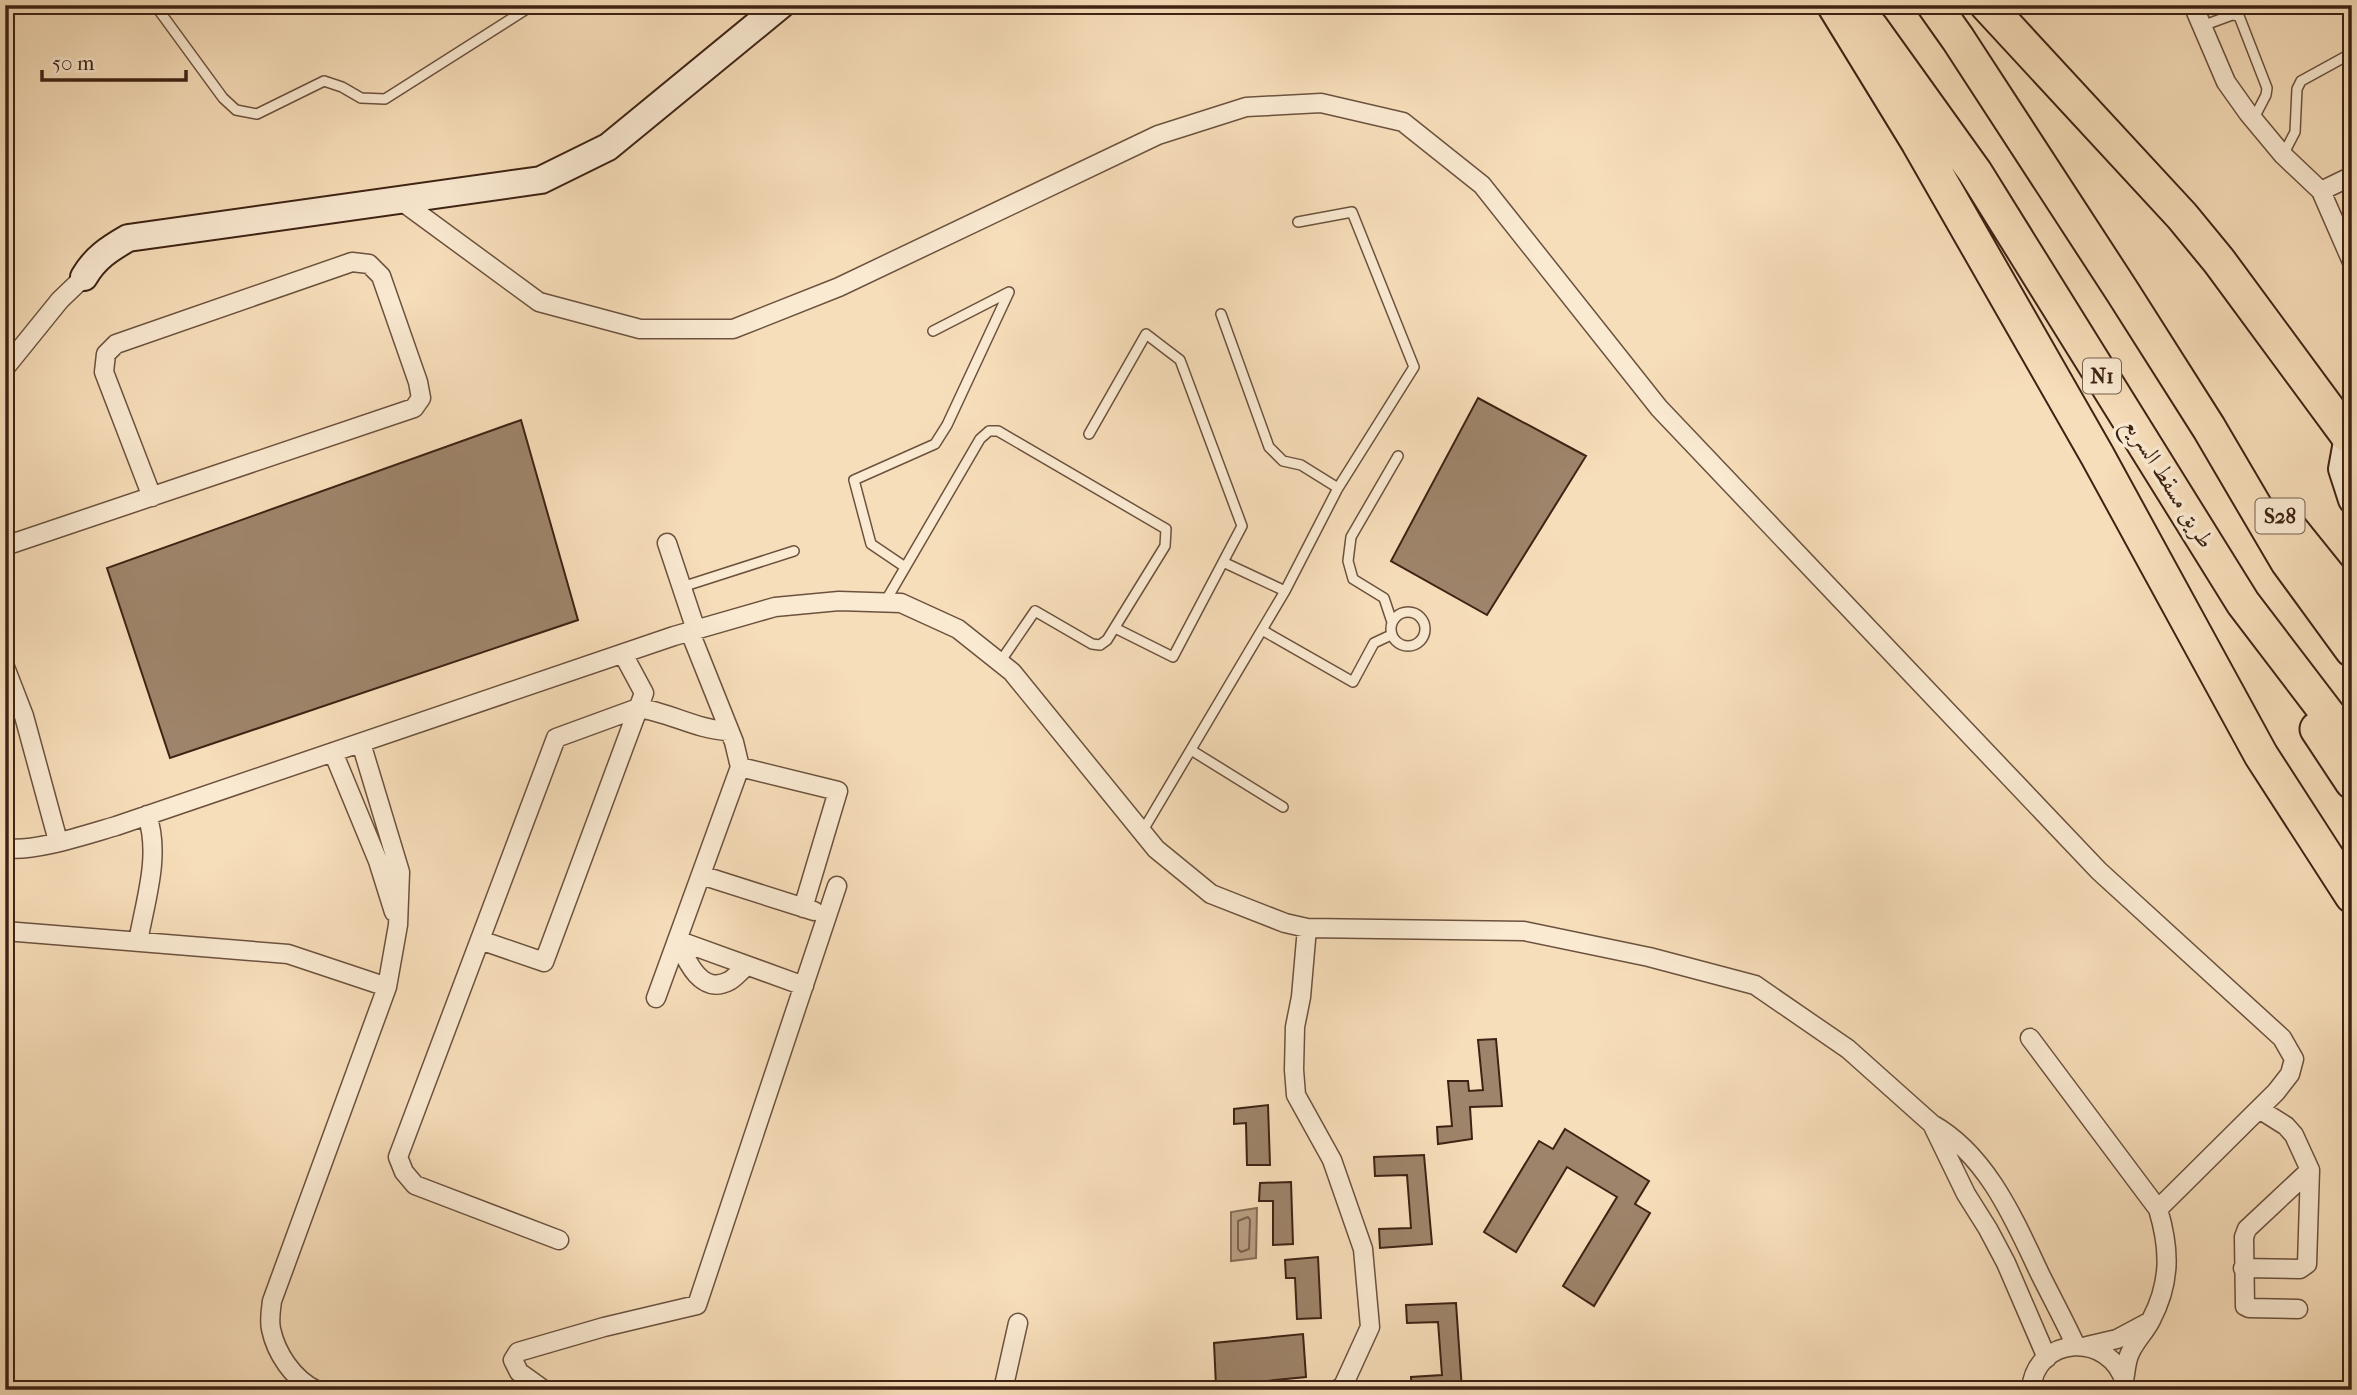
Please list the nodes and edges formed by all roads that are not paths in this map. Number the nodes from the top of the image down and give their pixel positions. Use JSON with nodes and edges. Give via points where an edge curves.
{"nodes":[{"id":1,"x":155,"y":5,"type":"edge"},
{"id":2,"x":533,"y":5,"type":"edge"},
{"id":3,"x":781,"y":5,"type":"edge"},
{"id":4,"x":1834,"y":5,"type":"edge"},
{"id":5,"x":1855,"y":5,"type":"edge"},
{"id":6,"x":1934,"y":5,"type":"edge"},
{"id":7,"x":1987,"y":5,"type":"edge"},
{"id":8,"x":2193,"y":5,"type":"edge"},
{"id":9,"x":2202,"y":26,"type":"junction"},
{"id":10,"x":2352,"y":53,"type":"edge"},
{"id":11,"x":2253,"y":120,"type":"junction"},
{"id":12,"x":2283,"y":155,"type":"junction"},
{"id":13,"x":2352,"y":176,"type":"edge"},
{"id":14,"x":2321,"y":191,"type":"junction"},
{"id":15,"x":400,"y":200,"type":"junction"},
{"id":16,"x":1298,"y":222,"type":"dead end"},
{"id":17,"x":2352,"y":262,"type":"edge"},
{"id":18,"x":84,"y":277,"type":"joint"},
{"id":19,"x":1221,"y":314,"type":"dead end"},
{"id":20,"x":933,"y":331,"type":"dead end"},
{"id":21,"x":5,"y":368,"type":"edge"},
{"id":22,"x":2209,"y":428,"type":"junction"},
{"id":23,"x":2350,"y":433,"type":"edge"},
{"id":24,"x":1089,"y":434,"type":"dead end"},
{"id":25,"x":1398,"y":456,"type":"dead end"},
{"id":26,"x":1338,"y":488,"type":"junction"},
{"id":27,"x":152,"y":497,"type":"junction"},
{"id":28,"x":2352,"y":500,"type":"edge"},
{"id":29,"x":667,"y":543,"type":"dead end"},
{"id":30,"x":5,"y":546,"type":"edge"},
{"id":31,"x":794,"y":551,"type":"dead end"},
{"id":32,"x":1223,"y":562,"type":"junction"},
{"id":33,"x":905,"y":567,"type":"junction"},
{"id":34,"x":682,"y":587,"type":"junction"},
{"id":35,"x":1285,"y":591,"type":"junction"},
{"id":36,"x":884,"y":603,"type":"junction"},
{"id":37,"x":2243,"y":603,"type":"junction"},
{"id":38,"x":2352,"y":605,"type":"edge"},
{"id":39,"x":1392,"y":622,"type":"junction"},
{"id":40,"x":1115,"y":628,"type":"junction"},
{"id":41,"x":1262,"y":630,"type":"junction"},
{"id":42,"x":693,"y":631,"type":"junction"},
{"id":43,"x":1391,"y":635,"type":"junction"},
{"id":44,"x":2352,"y":650,"type":"edge"},
{"id":45,"x":623,"y":654,"type":"junction"},
{"id":46,"x":1000,"y":662,"type":"junction"},
{"id":47,"x":5,"y":667,"type":"edge"},
{"id":48,"x":638,"y":708,"type":"junction"},
{"id":49,"x":729,"y":731,"type":"junction"},
{"id":50,"x":361,"y":743,"type":"junction"},
{"id":51,"x":2352,"y":746,"type":"edge"},
{"id":52,"x":1191,"y":750,"type":"junction"},
{"id":53,"x":333,"y":752,"type":"junction"},
{"id":54,"x":740,"y":767,"type":"junction"},
{"id":55,"x":2352,"y":782,"type":"edge"},
{"id":56,"x":1283,"y":807,"type":"dead end"},
{"id":57,"x":147,"y":815,"type":"junction"},
{"id":58,"x":1142,"y":832,"type":"junction"},
{"id":59,"x":58,"y":841,"type":"junction"},
{"id":60,"x":5,"y":848,"type":"edge"},
{"id":61,"x":701,"y":875,"type":"junction"},
{"id":62,"x":837,"y":886,"type":"dead end"},
{"id":63,"x":2352,"y":895,"type":"edge"},
{"id":64,"x":803,"y":908,"type":"junction"},
{"id":65,"x":827,"y":916,"type":"junction"},
{"id":66,"x":398,"y":925,"type":"junction"},
{"id":67,"x":1307,"y":928,"type":"junction"},
{"id":68,"x":5,"y":931,"type":"edge"},
{"id":69,"x":480,"y":940,"type":"junction"},
{"id":70,"x":677,"y":940,"type":"junction"},
{"id":71,"x":138,"y":942,"type":"junction"},
{"id":72,"x":747,"y":966,"type":"junction"},
{"id":73,"x":804,"y":986,"type":"junction"},
{"id":74,"x":387,"y":987,"type":"junction"},
{"id":75,"x":656,"y":998,"type":"dead end"},
{"id":76,"x":2030,"y":1038,"type":"dead end"},
{"id":77,"x":2259,"y":1109,"type":"junction"},
{"id":78,"x":1933,"y":1124,"type":"junction"},
{"id":79,"x":2310,"y":1170,"type":"junction"},
{"id":80,"x":2158,"y":1209,"type":"junction"},
{"id":81,"x":559,"y":1240,"type":"dead end"},
{"id":82,"x":2243,"y":1268,"type":"junction"},
{"id":83,"x":2298,"y":1310,"type":"dead end"},
{"id":84,"x":2150,"y":1321,"type":"junction"},
{"id":85,"x":1017,"y":1323,"type":"dead end"},
{"id":86,"x":2081,"y":1346,"type":"junction"},
{"id":87,"x":2047,"y":1357,"type":"junction"},
{"id":88,"x":2125,"y":1385,"type":"edge"},
{"id":89,"x":316,"y":1390,"type":"edge"},
{"id":90,"x":544,"y":1390,"type":"edge"},
{"id":91,"x":1003,"y":1390,"type":"edge"},
{"id":92,"x":1336,"y":1390,"type":"edge"},
{"id":93,"x":2031,"y":1390,"type":"edge"}],
"edges":[{"from":1,"to":2,"type":"lane","via":[[223,98],[236,110],[257,114],[324,81],[361,98],[385,99]]},
{"from":3,"to":15,"type":"street","via":[[608,147],[541,180]]},
{"from":4,"to":63,"type":"highway","via":[[2090,443],[2260,755]]},
{"from":5,"to":37,"type":"highway","name":"طريق مسقط السريع","number":"N1","via":[[1975,172]]},
{"from":6,"to":22,"type":"highway"},
{"from":7,"to":23,"type":"highway","via":[[2182,216]]},
{"from":8,"to":9,"type":"street"},
{"from":9,"to":11,"type":"street","via":[[2226,82]]},
{"from":9,"to":11,"type":"lane","via":[[2239,16],[2267,88]]},
{"from":10,"to":12,"type":"lane","via":[[2301,81],[2295,132]]},
{"from":11,"to":12,"type":"street"},
{"from":12,"to":14,"type":"street"},
{"from":13,"to":14,"type":"street"},
{"from":14,"to":17,"type":"street"},
{"from":15,"to":18,"type":"street","via":[[128,239],[107,250]]},
{"from":15,"to":77,"type":"street","via":[[539,302],[640,329],[733,329],[838,287],[1158,135],[1246,107],[1321,103],[1403,122],[1482,185],[1659,408],[2099,871],[2282,1038],[2294,1059],[2290,1074]]},
{"from":16,"to":26,"type":"lane","via":[[1352,212],[1414,367]]},
{"from":18,"to":21,"type":"street"},
{"from":19,"to":26,"type":"lane","via":[[1269,447],[1283,461],[1301,465]]},
{"from":20,"to":33,"type":"lane","via":[[1009,292],[935,444],[854,480],[872,544]]},
{"from":22,"to":38,"type":"highway","number":"S28"},
{"from":22,"to":44,"type":"highway","via":[[2287,561]]},
{"from":23,"to":28,"type":"street","via":[[2342,469]]},
{"from":24,"to":32,"type":"lane","via":[[1146,334],[1180,360],[1242,526]]},
{"from":25,"to":39,"type":"lane","via":[[1351,537],[1348,561],[1353,579],[1384,598]]},
{"from":26,"to":35,"type":"lane"},
{"from":27,"to":27,"type":"street","via":[[414,408],[421,398],[418,382],[382,276],[369,264],[352,262],[117,344],[106,354],[104,372]]},
{"from":27,"to":30,"type":"street"},
{"from":29,"to":34,"type":"street"},
{"from":31,"to":34,"type":"lane"},
{"from":32,"to":35,"type":"lane"},
{"from":32,"to":40,"type":"lane","via":[[1173,657]]},
{"from":33,"to":36,"type":"lane"},
{"from":33,"to":40,"type":"lane","via":[[981,439],[989,431],[998,431],[1166,529],[1165,545]]},
{"from":34,"to":42,"type":"street"},
{"from":35,"to":41,"type":"lane"},
{"from":36,"to":42,"type":"street","via":[[839,601],[775,607]]},
{"from":36,"to":46,"type":"street","via":[[901,603],[958,629]]},
{"from":37,"to":51,"type":"highway","name":"طريق مسقط السريع","number":"N1"},
{"from":37,"to":55,"type":"highway"},
{"from":39,"to":43,"type":"lane"},
{"from":39,"to":43,"type":"lane","via":[[1403,613],[1416,614],[1426,623],[1424,636],[1414,645],[1400,644]]},
{"from":40,"to":46,"type":"lane","via":[[1107,640],[1092,645],[1035,611]]},
{"from":41,"to":43,"type":"lane","via":[[1353,682],[1374,643]]},
{"from":41,"to":52,"type":"lane"},
{"from":42,"to":45,"type":"street"},
{"from":42,"to":49,"type":"street"},
{"from":45,"to":48,"type":"street","via":[[644,693]]},
{"from":45,"to":50,"type":"street"},
{"from":46,"to":58,"type":"street"},
{"from":47,"to":59,"type":"street","via":[[24,716]]},
{"from":48,"to":49,"type":"street"},
{"from":48,"to":69,"type":"street","via":[[555,738]]},
{"from":48,"to":69,"type":"street","via":[[544,962]]},
{"from":49,"to":54,"type":"street"},
{"from":50,"to":53,"type":"street"},
{"from":50,"to":66,"type":"street","via":[[400,872]]},
{"from":52,"to":56,"type":"lane"},
{"from":52,"to":58,"type":"lane"},
{"from":53,"to":57,"type":"street"},
{"from":53,"to":66,"type":"street","via":[[378,861]]},
{"from":54,"to":61,"type":"street"},
{"from":54,"to":64,"type":"street","via":[[838,791]]},
{"from":57,"to":59,"type":"street"},
{"from":57,"to":71,"type":"street","via":[[154,852]]},
{"from":58,"to":67,"type":"street","via":[[1211,894]]},
{"from":59,"to":60,"type":"street"},
{"from":61,"to":64,"type":"street"},
{"from":61,"to":70,"type":"street"},
{"from":62,"to":65,"type":"street"},
{"from":64,"to":65,"type":"street"},
{"from":65,"to":73,"type":"street"},
{"from":66,"to":74,"type":"street"},
{"from":67,"to":78,"type":"street","via":[[1524,931],[1755,985],[1848,1049]]},
{"from":67,"to":92,"type":"street","via":[[1295,1027],[1296,1095],[1332,1160],[1363,1249],[1370,1327],[1343,1386]]},
{"from":68,"to":71,"type":"street"},
{"from":69,"to":81,"type":"street","via":[[398,1157],[415,1185]]},
{"from":70,"to":72,"type":"street"},
{"from":70,"to":72,"type":"street","via":[[702,981],[729,981]]},
{"from":70,"to":75,"type":"street"},
{"from":71,"to":74,"type":"street","via":[[288,954]]},
{"from":72,"to":73,"type":"street"},
{"from":73,"to":90,"type":"street","via":[[697,1305],[518,1352],[513,1360],[519,1372]]},
{"from":74,"to":89,"type":"street","via":[[272,1301],[271,1328],[284,1362]]},
{"from":76,"to":80,"type":"street"},
{"from":77,"to":79,"type":"street","via":[[2294,1135]]},
{"from":77,"to":80,"type":"street"},
{"from":78,"to":86,"type":"street","via":[[1976,1161],[1999,1192]]},
{"from":78,"to":87,"type":"street","via":[[2006,1263]]},
{"from":79,"to":82,"type":"street","via":[[2245,1232]]},
{"from":79,"to":82,"type":"street","via":[[2305,1268]]},
{"from":80,"to":84,"type":"street","via":[[2168,1266],[2162,1296]]},
{"from":82,"to":83,"type":"street","via":[[2245,1306]]},
{"from":84,"to":86,"type":"street","via":[[2118,1339]]},
{"from":84,"to":88,"type":"street","via":[[2129,1354]]},
{"from":85,"to":91,"type":"street"},
{"from":86,"to":87,"type":"street","via":[[2069,1346]]},
{"from":86,"to":88,"type":"street","via":[[2103,1352],[2116,1364]]},
{"from":87,"to":93,"type":"street"}]}
